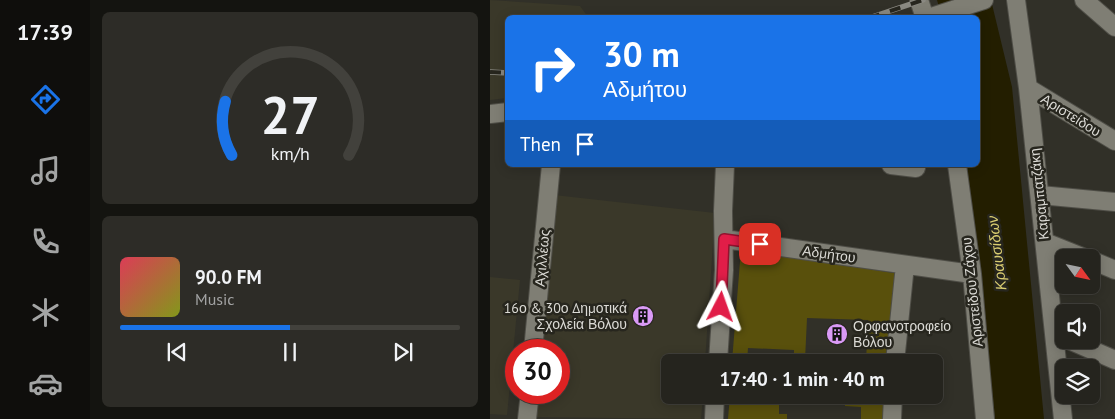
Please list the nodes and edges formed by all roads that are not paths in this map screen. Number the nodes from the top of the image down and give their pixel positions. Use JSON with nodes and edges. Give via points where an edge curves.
{"nodes":[{"id":1,"x":920,"y":0,"type":"edge"},
{"id":2,"x":984,"y":0,"type":"edge"},
{"id":3,"x":1016,"y":0,"type":"edge"},
{"id":4,"x":1084,"y":0,"type":"edge"},
{"id":5,"x":930,"y":15,"type":"edge"},
{"id":6,"x":934,"y":15,"type":"edge"},
{"id":7,"x":1115,"y":27,"type":"edge"},
{"id":8,"x":1028,"y":88,"type":"junction"},
{"id":9,"x":505,"y":112,"type":"edge"},
{"id":10,"x":490,"y":114,"type":"edge"},
{"id":11,"x":1115,"y":141,"type":"edge"},
{"id":12,"x":550,"y":167,"type":"edge"},
{"id":13,"x":725,"y":167,"type":"edge"},
{"id":14,"x":908,"y":167,"type":"edge"},
{"id":15,"x":957,"y":167,"type":"edge"},
{"id":16,"x":916,"y":168,"type":"dead end"},
{"id":17,"x":1040,"y":195,"type":"junction"},
{"id":18,"x":1115,"y":202,"type":"edge"},
{"id":19,"x":724,"y":239,"type":"junction"},
{"id":20,"x":1044,"y":242,"type":"junction"},
{"id":21,"x":1062,"y":249,"type":"edge"},
{"id":22,"x":1100,"y":264,"type":"edge"},
{"id":23,"x":905,"y":265,"type":"junction"},
{"id":24,"x":1115,"y":270,"type":"edge"},
{"id":25,"x":972,"y":274,"type":"junction"},
{"id":26,"x":1056,"y":304,"type":"edge"},
{"id":27,"x":535,"y":339,"type":"edge"},
{"id":28,"x":1062,"y":349,"type":"edge"},
{"id":29,"x":1090,"y":349,"type":"edge"},
{"id":30,"x":718,"y":354,"type":"edge"},
{"id":31,"x":896,"y":354,"type":"edge"},
{"id":32,"x":1115,"y":360,"type":"edge"},
{"id":33,"x":529,"y":404,"type":"edge"},
{"id":34,"x":715,"y":404,"type":"edge"},
{"id":35,"x":893,"y":404,"type":"edge"},
{"id":36,"x":527,"y":419,"type":"edge"},
{"id":37,"x":714,"y":419,"type":"edge"},
{"id":38,"x":892,"y":419,"type":"edge"},
{"id":39,"x":985,"y":419,"type":"edge"},
{"id":40,"x":1063,"y":419,"type":"edge"}],
"edges":[{"from":1,"to":5,"type":"street"},
{"from":2,"to":6,"type":"street"},
{"from":3,"to":8,"type":"street","name":"Καραμπατζάκη"},
{"from":4,"to":7,"type":"street"},
{"from":8,"to":11,"type":"street","name":"Αριστείδου"},
{"from":8,"to":17,"type":"street","name":"Καραμπατζάκη"},
{"from":9,"to":10,"type":"street"},
{"from":12,"to":27,"type":"street","name":"Αχιλλέως"},
{"from":13,"to":19,"type":"street"},
{"from":14,"to":16,"type":"street"},
{"from":15,"to":25,"type":"street","name":"Αριστείδου Ζάχου"},
{"from":17,"to":18,"type":"street"},
{"from":17,"to":20,"type":"street","name":"Καραμπατζάκη"},
{"from":19,"to":23,"type":"street","name":"Αδμήτου"},
{"from":19,"to":30,"type":"street"},
{"from":20,"to":21,"type":"street"},
{"from":20,"to":26,"type":"street","name":"Καραμπατζάκη"},
{"from":22,"to":24,"type":"street"},
{"from":23,"to":25,"type":"street","name":"Αδμήτου"},
{"from":23,"to":31,"type":"street"},
{"from":25,"to":39,"type":"street","name":"Αριστείδου Ζάχου"},
{"from":28,"to":40,"type":"street","name":"Καραμπατζάκη"},
{"from":29,"to":32,"type":"street"},
{"from":33,"to":36,"type":"street"},
{"from":34,"to":37,"type":"street"},
{"from":35,"to":38,"type":"street"}]}
